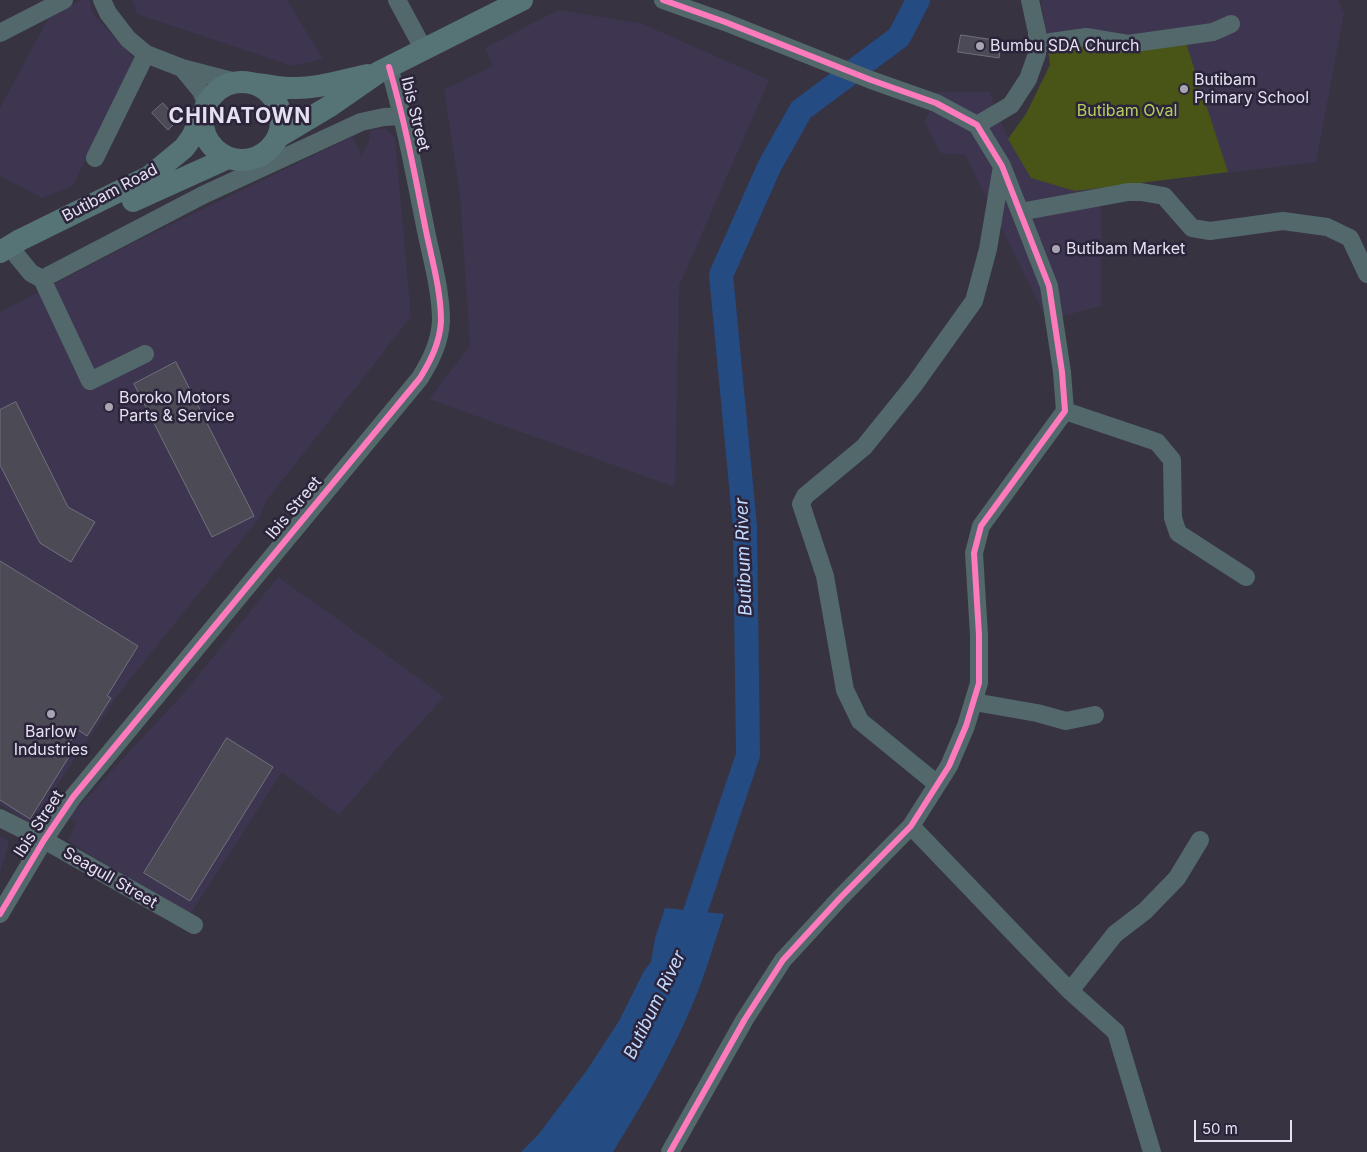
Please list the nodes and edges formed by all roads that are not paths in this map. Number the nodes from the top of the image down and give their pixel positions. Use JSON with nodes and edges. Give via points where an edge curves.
{"nodes":[{"id":1,"x":64,"y":0,"type":"edge"},
{"id":2,"x":102,"y":0,"type":"edge"},
{"id":3,"x":397,"y":0,"type":"edge"},
{"id":4,"x":522,"y":0,"type":"edge"},
{"id":5,"x":663,"y":0,"type":"edge"},
{"id":6,"x":1030,"y":0,"type":"edge"},
{"id":7,"x":1231,"y":24,"type":"dead end"},
{"id":8,"x":0,"y":33,"type":"edge"},
{"id":9,"x":1037,"y":44,"type":"junction"},
{"id":10,"x":424,"y":50,"type":"junction"},
{"id":11,"x":146,"y":54,"type":"junction"},
{"id":12,"x":182,"y":68,"type":"junction"},
{"id":13,"x":384,"y":70,"type":"junction"},
{"id":14,"x":246,"y":83,"type":"junction"},
{"id":15,"x":204,"y":109,"type":"junction"},
{"id":16,"x":403,"y":116,"type":"junction"},
{"id":17,"x":977,"y":125,"type":"junction"},
{"id":18,"x":278,"y":137,"type":"junction"},
{"id":19,"x":95,"y":158,"type":"dead end"},
{"id":20,"x":228,"y":158,"type":"junction"},
{"id":21,"x":1002,"y":166,"type":"junction"},
{"id":22,"x":1020,"y":212,"type":"junction"},
{"id":23,"x":6,"y":257,"type":"edge"},
{"id":24,"x":1367,"y":274,"type":"edge"},
{"id":25,"x":42,"y":279,"type":"junction"},
{"id":26,"x":145,"y":354,"type":"dead end"},
{"id":27,"x":1065,"y":411,"type":"junction"},
{"id":28,"x":1246,"y":577,"type":"dead end"},
{"id":29,"x":974,"y":702,"type":"junction"},
{"id":30,"x":1095,"y":715,"type":"dead end"},
{"id":31,"x":937,"y":784,"type":"junction"},
{"id":32,"x":0,"y":818,"type":"edge"},
{"id":33,"x":911,"y":826,"type":"junction"},
{"id":34,"x":44,"y":840,"type":"junction"},
{"id":35,"x":1200,"y":840,"type":"dead end"},
{"id":36,"x":0,"y":914,"type":"edge"},
{"id":37,"x":194,"y":925,"type":"dead end"},
{"id":38,"x":1070,"y":991,"type":"junction"},
{"id":39,"x":670,"y":1152,"type":"edge"},
{"id":40,"x":1152,"y":1152,"type":"edge"}],
"edges":[{"from":1,"to":8,"type":"street"},
{"from":2,"to":11,"type":"street","via":[[128,39]]},
{"from":3,"to":10,"type":"street"},
{"from":4,"to":10,"type":"main road"},
{"from":5,"to":17,"type":"street","via":[[936,103]]},
{"from":6,"to":9,"type":"street"},
{"from":7,"to":9,"type":"street","via":[[1213,32],[1128,44],[1086,37]]},
{"from":9,"to":17,"type":"street","via":[[1028,79],[1011,105]]},
{"from":10,"to":13,"type":"main road"},
{"from":11,"to":12,"type":"street"},
{"from":11,"to":19,"type":"street"},
{"from":12,"to":14,"type":"street"},
{"from":12,"to":15,"type":"street","via":[[201,92]]},
{"from":13,"to":14,"type":"main road","via":[[321,86],[292,88]]},
{"from":13,"to":16,"type":"street","name":"Ibis Street"},
{"from":13,"to":18,"type":"main road"},
{"from":14,"to":15,"type":"main road","via":[[224,86],[214,93]]},
{"from":14,"to":18,"type":"main road","via":[[269,92],[278,106],[282,121]]},
{"from":15,"to":20,"type":"main road","via":[[202,128],[206,139],[214,150]]},
{"from":15,"to":23,"type":"main road","name":"Butibam Road","via":[[184,148],[150,176],[20,240]]},
{"from":16,"to":25,"type":"street","via":[[361,122],[229,183]]},
{"from":16,"to":34,"type":"street","name":"Ibis Street","via":[[440,306],[438,341],[430,361],[420,378],[73,797]]},
{"from":17,"to":21,"type":"street"},
{"from":18,"to":20,"type":"main road","via":[[269,151],[254,159],[239,161]]},
{"from":20,"to":23,"type":"main road","name":"Butibam Road"},
{"from":21,"to":22,"type":"street"},
{"from":21,"to":31,"type":"street","via":[[988,249],[974,301],[914,385],[864,447],[805,496],[801,504],[825,576],[845,690],[860,721]]},
{"from":22,"to":24,"type":"street","via":[[1128,192],[1164,196],[1192,228],[1210,231],[1283,222],[1327,227],[1350,238]]},
{"from":22,"to":27,"type":"street","via":[[1049,286]]},
{"from":23,"to":25,"type":"street"},
{"from":25,"to":26,"type":"street","via":[[90,381]]},
{"from":27,"to":28,"type":"street","via":[[1157,442],[1172,460],[1173,518],[1178,533]]},
{"from":27,"to":29,"type":"street","via":[[981,526],[974,553],[979,645],[979,684]]},
{"from":29,"to":30,"type":"street","via":[[1037,713],[1066,722]]},
{"from":29,"to":31,"type":"street","via":[[949,766]]},
{"from":31,"to":33,"type":"street"},
{"from":32,"to":34,"type":"street","name":"Seagull Street"},
{"from":33,"to":38,"type":"street"},
{"from":33,"to":39,"type":"street","via":[[783,960],[745,1019]]},
{"from":34,"to":36,"type":"street","name":"Ibis Street"},
{"from":34,"to":37,"type":"street","name":"Seagull Street"},
{"from":35,"to":38,"type":"street","via":[[1177,878],[1145,911],[1115,934]]},
{"from":38,"to":40,"type":"street","via":[[1116,1032]]}]}
